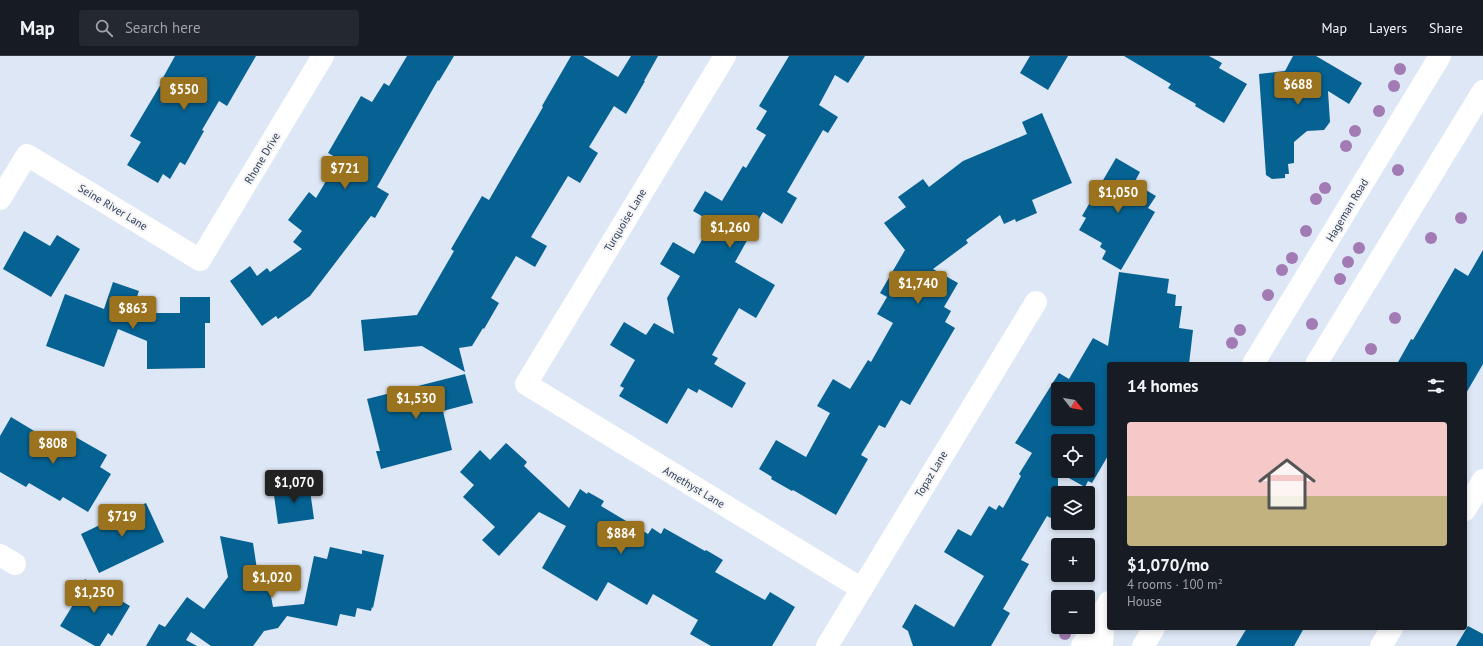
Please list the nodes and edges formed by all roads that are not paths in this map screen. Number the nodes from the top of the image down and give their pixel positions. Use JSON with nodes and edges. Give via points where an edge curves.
{"nodes":[{"id":1,"x":323,"y":56,"type":"edge"},
{"id":2,"x":725,"y":56,"type":"edge"},
{"id":3,"x":1440,"y":56,"type":"edge"},
{"id":4,"x":1483,"y":91,"type":"edge"},
{"id":5,"x":0,"y":199,"type":"edge"},
{"id":6,"x":200,"y":260,"type":"joint"},
{"id":7,"x":1036,"y":302,"type":"dead end"},
{"id":8,"x":1254,"y":362,"type":"edge"},
{"id":9,"x":1317,"y":362,"type":"edge"},
{"id":10,"x":526,"y":384,"type":"joint"},
{"id":11,"x":1483,"y":480,"type":"edge"},
{"id":12,"x":1467,"y":507,"type":"edge"},
{"id":13,"x":862,"y":589,"type":"junction"},
{"id":14,"x":1107,"y":605,"type":"edge"},
{"id":15,"x":1153,"y":630,"type":"edge"},
{"id":16,"x":1391,"y":630,"type":"edge"},
{"id":17,"x":827,"y":646,"type":"edge"},
{"id":18,"x":1082,"y":646,"type":"edge"},
{"id":19,"x":1102,"y":646,"type":"edge"},
{"id":20,"x":1143,"y":646,"type":"edge"},
{"id":21,"x":1381,"y":646,"type":"edge"}],
"edges":[{"from":1,"to":6,"type":"street","name":"Rhone Drive"},
{"from":2,"to":10,"type":"street","name":"Turquoise Lane"},
{"from":3,"to":8,"type":"street","name":"Hageman Road"},
{"from":4,"to":9,"type":"street"},
{"from":5,"to":6,"type":"street","name":"Seine River Lane","via":[[27,155]]},
{"from":7,"to":13,"type":"street","name":"Topaz Lane"},
{"from":10,"to":13,"type":"street","name":"Amethyst Lane"},
{"from":11,"to":12,"type":"street"},
{"from":13,"to":17,"type":"street","name":"Topaz Lane"},
{"from":14,"to":18,"type":"street"},
{"from":14,"to":19,"type":"street"},
{"from":15,"to":20,"type":"street"},
{"from":16,"to":21,"type":"street"}]}
